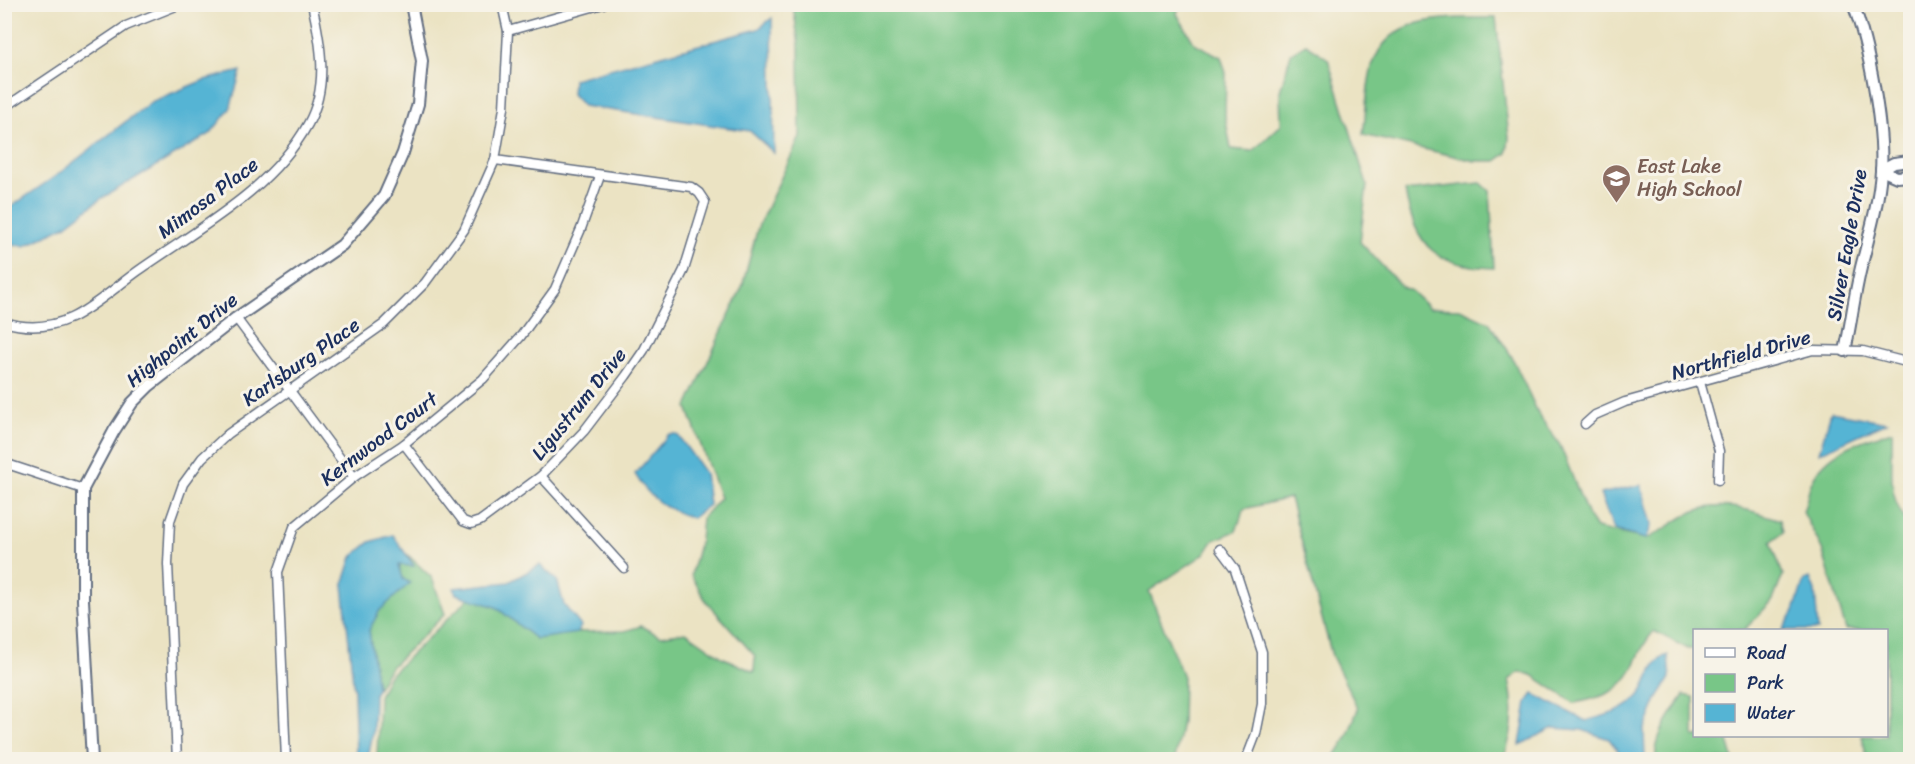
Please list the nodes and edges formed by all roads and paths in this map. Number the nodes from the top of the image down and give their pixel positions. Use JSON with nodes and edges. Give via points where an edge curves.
{"nodes":[{"id":1,"x":181,"y":4,"type":"edge"},
{"id":2,"x":312,"y":4,"type":"edge"},
{"id":3,"x":411,"y":4,"type":"edge"},
{"id":4,"x":502,"y":4,"type":"edge"},
{"id":5,"x":603,"y":4,"type":"edge"},
{"id":6,"x":1853,"y":4,"type":"edge"},
{"id":7,"x":508,"y":32,"type":"junction"},
{"id":8,"x":5,"y":108,"type":"edge"},
{"id":9,"x":495,"y":160,"type":"junction"},
{"id":10,"x":1911,"y":161,"type":"edge"},
{"id":11,"x":1881,"y":170,"type":"junction"},
{"id":12,"x":600,"y":176,"type":"junction"},
{"id":13,"x":1911,"y":176,"type":"edge"},
{"id":14,"x":236,"y":318,"type":"junction"},
{"id":15,"x":4,"y":322,"type":"edge"},
{"id":16,"x":1845,"y":351,"type":"junction"},
{"id":17,"x":1911,"y":363,"type":"edge"},
{"id":18,"x":1700,"y":382,"type":"junction"},
{"id":19,"x":289,"y":389,"type":"junction"},
{"id":20,"x":1585,"y":424,"type":"dead end"},
{"id":21,"x":404,"y":444,"type":"junction"},
{"id":22,"x":4,"y":463,"type":"edge"},
{"id":23,"x":541,"y":476,"type":"junction"},
{"id":24,"x":354,"y":477,"type":"junction"},
{"id":25,"x":1718,"y":480,"type":"dead end"},
{"id":26,"x":83,"y":489,"type":"junction"},
{"id":27,"x":1220,"y":549,"type":"dead end"},
{"id":28,"x":624,"y":568,"type":"dead end"},
{"id":29,"x":92,"y":759,"type":"edge"},
{"id":30,"x":177,"y":759,"type":"edge"},
{"id":31,"x":286,"y":759,"type":"edge"},
{"id":32,"x":1246,"y":759,"type":"edge"}],
"edges":[{"from":1,"to":8,"type":"street","via":[[126,26]]},
{"from":2,"to":15,"type":"street","name":"Mimosa Place","via":[[321,77],[310,123],[291,152],[245,196],[72,318],[31,328]]},
{"from":3,"to":14,"type":"street","name":"Highpoint Drive","via":[[422,61],[418,104],[384,196],[342,245]]},
{"from":4,"to":7,"type":"street","name":"Karlsburg Place"},
{"from":5,"to":7,"type":"street"},
{"from":6,"to":11,"type":"street","name":"Silver Eagle Drive","via":[[1863,33],[1876,105]]},
{"from":7,"to":9,"type":"street","name":"Karlsburg Place","via":[[504,108]]},
{"from":9,"to":12,"type":"street","name":"Ligustrum Drive"},
{"from":9,"to":19,"type":"street","name":"Karlsburg Place","via":[[464,230],[425,283],[384,324]]},
{"from":10,"to":11,"type":"street"},
{"from":11,"to":13,"type":"street","via":[[1897,177]]},
{"from":11,"to":16,"type":"street","name":"Silver Eagle Drive"},
{"from":12,"to":21,"type":"street","name":"Kernwood Court","via":[[555,289],[521,336],[483,379]]},
{"from":12,"to":23,"type":"street","name":"Ligustrum Drive","via":[[691,187],[705,202],[684,270],[644,350],[584,431]]},
{"from":14,"to":19,"type":"street"},
{"from":14,"to":26,"type":"street","name":"Highpoint Drive","via":[[132,403]]},
{"from":16,"to":17,"type":"street","name":"Northfield Drive","via":[[1863,351]]},
{"from":16,"to":18,"type":"street","name":"Northfield Drive","via":[[1813,350]]},
{"from":18,"to":20,"type":"street","name":"Northfield Drive","via":[[1625,402]]},
{"from":18,"to":25,"type":"street","via":[[1719,451]]},
{"from":19,"to":24,"type":"street"},
{"from":19,"to":30,"type":"street","name":"Karlsburg Place","via":[[202,458],[183,484],[170,521],[168,564]]},
{"from":21,"to":23,"type":"street","name":"Ligustrum Drive","via":[[463,521],[471,524]]},
{"from":21,"to":24,"type":"street","name":"Kernwood Court"},
{"from":22,"to":26,"type":"street"},
{"from":23,"to":28,"type":"street"},
{"from":24,"to":31,"type":"street","name":"Kernwood Court","via":[[294,527],[279,572]]},
{"from":26,"to":29,"type":"street","name":"Highpoint Drive","via":[[83,600]]},
{"from":27,"to":32,"type":"street","via":[[1235,569],[1262,651],[1262,704]]}]}
